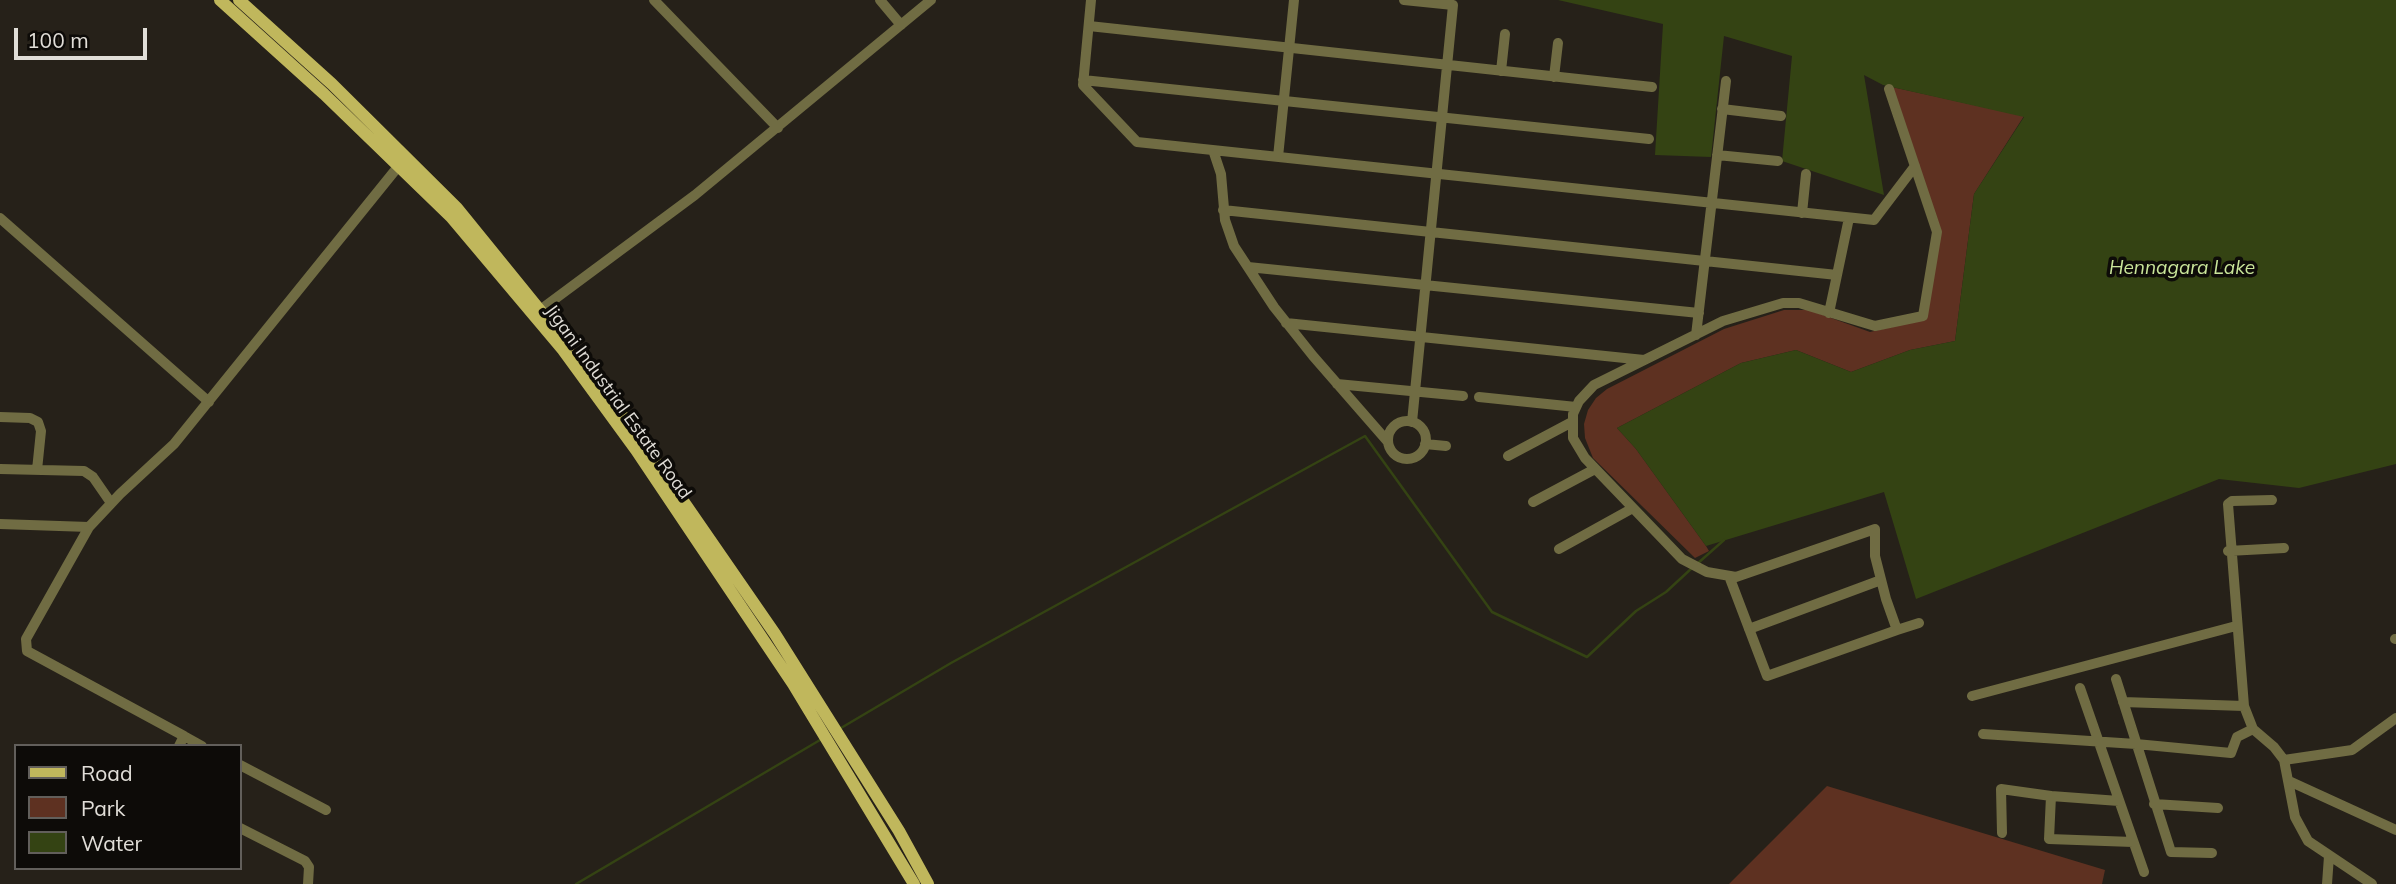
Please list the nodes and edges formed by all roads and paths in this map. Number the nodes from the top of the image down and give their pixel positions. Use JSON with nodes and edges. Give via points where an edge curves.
{"nodes":[{"id":1,"x":220,"y":0,"type":"edge"},
{"id":2,"x":239,"y":0,"type":"edge"},
{"id":3,"x":654,"y":0,"type":"edge"},
{"id":4,"x":880,"y":0,"type":"edge"},
{"id":5,"x":931,"y":0,"type":"edge"},
{"id":6,"x":1091,"y":0,"type":"edge"},
{"id":7,"x":1294,"y":0,"type":"edge"},
{"id":8,"x":1404,"y":0,"type":"edge"},
{"id":9,"x":1452,"y":3,"type":"edge"},
{"id":10,"x":901,"y":25,"type":"junction"},
{"id":11,"x":1089,"y":26,"type":"junction"},
{"id":12,"x":1505,"y":34,"type":"dead end"},
{"id":13,"x":1558,"y":43,"type":"dead end"},
{"id":14,"x":1289,"y":48,"type":"junction"},
{"id":15,"x":1447,"y":65,"type":"junction"},
{"id":16,"x":1501,"y":71,"type":"junction"},
{"id":17,"x":1555,"y":77,"type":"junction"},
{"id":18,"x":1083,"y":80,"type":"junction"},
{"id":19,"x":1726,"y":81,"type":"dead end"},
{"id":20,"x":1652,"y":88,"type":"dead end"},
{"id":21,"x":1889,"y":89,"type":"dead end"},
{"id":22,"x":1284,"y":101,"type":"junction"},
{"id":23,"x":1723,"y":109,"type":"junction"},
{"id":24,"x":1781,"y":116,"type":"dead end"},
{"id":25,"x":1442,"y":118,"type":"junction"},
{"id":26,"x":778,"y":128,"type":"junction"},
{"id":27,"x":1649,"y":139,"type":"dead end"},
{"id":28,"x":1213,"y":150,"type":"junction"},
{"id":29,"x":1717,"y":155,"type":"junction"},
{"id":30,"x":1278,"y":157,"type":"junction"},
{"id":31,"x":402,"y":161,"type":"junction"},
{"id":32,"x":1778,"y":161,"type":"dead end"},
{"id":33,"x":1915,"y":166,"type":"dead end"},
{"id":34,"x":1436,"y":174,"type":"junction"},
{"id":35,"x":1806,"y":174,"type":"dead end"},
{"id":36,"x":1712,"y":203,"type":"junction"},
{"id":37,"x":1223,"y":210,"type":"junction"},
{"id":38,"x":1802,"y":213,"type":"junction"},
{"id":39,"x":0,"y":218,"type":"edge"},
{"id":40,"x":1849,"y":218,"type":"junction"},
{"id":41,"x":1705,"y":261,"type":"junction"},
{"id":42,"x":1248,"y":267,"type":"junction"},
{"id":43,"x":1837,"y":275,"type":"junction"},
{"id":44,"x":1425,"y":285,"type":"junction"},
{"id":45,"x":537,"y":312,"type":"junction"},
{"id":46,"x":1699,"y":313,"type":"junction"},
{"id":47,"x":1829,"y":313,"type":"junction"},
{"id":48,"x":1286,"y":323,"type":"junction"},
{"id":49,"x":1696,"y":335,"type":"junction"},
{"id":50,"x":1420,"y":337,"type":"junction"},
{"id":51,"x":1645,"y":360,"type":"junction"},
{"id":52,"x":1337,"y":384,"type":"junction"},
{"id":53,"x":1415,"y":391,"type":"junction"},
{"id":54,"x":1463,"y":396,"type":"dead end"},
{"id":55,"x":1479,"y":397,"type":"dead end"},
{"id":56,"x":209,"y":402,"type":"junction"},
{"id":57,"x":1576,"y":407,"type":"junction"},
{"id":58,"x":0,"y":417,"type":"edge"},
{"id":59,"x":1412,"y":422,"type":"junction"},
{"id":60,"x":1572,"y":422,"type":"junction"},
{"id":61,"x":1388,"y":442,"type":"junction"},
{"id":62,"x":1425,"y":444,"type":"junction"},
{"id":63,"x":1446,"y":446,"type":"dead end"},
{"id":64,"x":1508,"y":456,"type":"dead end"},
{"id":65,"x":0,"y":469,"type":"edge"},
{"id":66,"x":1595,"y":469,"type":"junction"},
{"id":67,"x":37,"y":470,"type":"junction"},
{"id":68,"x":2272,"y":499,"type":"dead end"},
{"id":69,"x":1533,"y":502,"type":"dead end"},
{"id":70,"x":111,"y":503,"type":"junction"},
{"id":71,"x":1633,"y":508,"type":"junction"},
{"id":72,"x":0,"y":524,"type":"edge"},
{"id":73,"x":89,"y":527,"type":"junction"},
{"id":74,"x":2284,"y":548,"type":"dead end"},
{"id":75,"x":1559,"y":549,"type":"dead end"},
{"id":76,"x":2230,"y":551,"type":"junction"},
{"id":77,"x":1729,"y":576,"type":"junction"},
{"id":78,"x":1881,"y":580,"type":"junction"},
{"id":79,"x":1919,"y":622,"type":"dead end"},
{"id":80,"x":2236,"y":626,"type":"junction"},
{"id":81,"x":1749,"y":629,"type":"junction"},
{"id":82,"x":1897,"y":630,"type":"junction"},
{"id":83,"x":2116,"y":679,"type":"dead end"},
{"id":84,"x":2080,"y":688,"type":"dead end"},
{"id":85,"x":1972,"y":696,"type":"dead end"},
{"id":86,"x":2123,"y":702,"type":"junction"},
{"id":87,"x":2244,"y":706,"type":"junction"},
{"id":88,"x":2396,"y":718,"type":"edge"},
{"id":89,"x":2253,"y":729,"type":"junction"},
{"id":90,"x":830,"y":734,"type":"junction"},
{"id":91,"x":1983,"y":734,"type":"dead end"},
{"id":92,"x":182,"y":741,"type":"edge"},
{"id":93,"x":2099,"y":742,"type":"junction"},
{"id":94,"x":2136,"y":744,"type":"junction"},
{"id":95,"x":2284,"y":760,"type":"junction"},
{"id":96,"x":242,"y":766,"type":"edge"},
{"id":97,"x":2289,"y":781,"type":"junction"},
{"id":98,"x":2051,"y":796,"type":"junction"},
{"id":99,"x":2119,"y":800,"type":"junction"},
{"id":100,"x":2154,"y":804,"type":"junction"},
{"id":101,"x":2218,"y":808,"type":"dead end"},
{"id":102,"x":326,"y":810,"type":"dead end"},
{"id":103,"x":242,"y":829,"type":"edge"},
{"id":104,"x":2396,"y":830,"type":"edge"},
{"id":105,"x":2003,"y":833,"type":"dead end"},
{"id":106,"x":2133,"y":842,"type":"junction"},
{"id":107,"x":2212,"y":853,"type":"dead end"},
{"id":108,"x":2329,"y":856,"type":"junction"},
{"id":109,"x":2144,"y":872,"type":"dead end"},
{"id":110,"x":307,"y":884,"type":"edge"},
{"id":111,"x":914,"y":884,"type":"edge"},
{"id":112,"x":928,"y":884,"type":"edge"},
{"id":113,"x":2327,"y":884,"type":"edge"},
{"id":114,"x":2372,"y":884,"type":"edge"}],
"edges":[{"from":1,"to":31,"type":"main road","name":"Jigani Industrial Estate Road"},
{"from":2,"to":31,"type":"main road","name":"Jigani Industrial Estate Road","via":[[332,84]]},
{"from":3,"to":26,"type":"street"},
{"from":4,"to":10,"type":"street"},
{"from":5,"to":10,"type":"street"},
{"from":6,"to":11,"type":"street"},
{"from":7,"to":14,"type":"street"},
{"from":8,"to":9,"type":"street"},
{"from":9,"to":15,"type":"street"},
{"from":10,"to":26,"type":"street"},
{"from":11,"to":14,"type":"street"},
{"from":11,"to":18,"type":"street"},
{"from":12,"to":16,"type":"street"},
{"from":13,"to":17,"type":"street"},
{"from":14,"to":15,"type":"street"},
{"from":14,"to":22,"type":"street"},
{"from":15,"to":16,"type":"street"},
{"from":15,"to":25,"type":"street"},
{"from":16,"to":17,"type":"street"},
{"from":17,"to":20,"type":"street"},
{"from":18,"to":22,"type":"street"},
{"from":18,"to":28,"type":"street","via":[[1138,142]]},
{"from":19,"to":23,"type":"street"},
{"from":21,"to":47,"type":"street","via":[[1937,232],[1923,316],[1875,326]]},
{"from":22,"to":25,"type":"street"},
{"from":22,"to":30,"type":"street"},
{"from":23,"to":24,"type":"street"},
{"from":23,"to":29,"type":"street"},
{"from":25,"to":27,"type":"street"},
{"from":25,"to":34,"type":"street"},
{"from":26,"to":45,"type":"street"},
{"from":28,"to":30,"type":"street"},
{"from":28,"to":37,"type":"street","via":[[1221,174]]},
{"from":29,"to":32,"type":"street"},
{"from":29,"to":36,"type":"street"},
{"from":30,"to":34,"type":"street"},
{"from":31,"to":45,"type":"main road","name":"Jigani Industrial Estate Road"},
{"from":31,"to":56,"type":"street"},
{"from":33,"to":40,"type":"street","via":[[1874,220]]},
{"from":34,"to":36,"type":"street"},
{"from":34,"to":44,"type":"street"},
{"from":35,"to":38,"type":"street"},
{"from":36,"to":38,"type":"street"},
{"from":36,"to":41,"type":"street"},
{"from":37,"to":41,"type":"street"},
{"from":37,"to":42,"type":"street","via":[[1230,238]]},
{"from":38,"to":40,"type":"street"},
{"from":39,"to":56,"type":"street"},
{"from":40,"to":43,"type":"street"},
{"from":41,"to":43,"type":"street"},
{"from":41,"to":46,"type":"street"},
{"from":42,"to":44,"type":"street"},
{"from":42,"to":48,"type":"street"},
{"from":43,"to":47,"type":"street"},
{"from":44,"to":46,"type":"street"},
{"from":44,"to":50,"type":"street"},
{"from":45,"to":90,"type":"main road","name":"Jigani Industrial Estate Road"},
{"from":46,"to":49,"type":"street"},
{"from":47,"to":49,"type":"street","via":[[1783,303],[1723,321]]},
{"from":48,"to":50,"type":"street"},
{"from":48,"to":52,"type":"street"},
{"from":49,"to":51,"type":"street"},
{"from":50,"to":51,"type":"street"},
{"from":50,"to":53,"type":"street"},
{"from":51,"to":57,"type":"street","via":[[1594,385]]},
{"from":52,"to":53,"type":"street"},
{"from":52,"to":61,"type":"street"},
{"from":53,"to":54,"type":"street"},
{"from":53,"to":59,"type":"street"},
{"from":55,"to":57,"type":"street"},
{"from":56,"to":70,"type":"street","via":[[174,444]]},
{"from":57,"to":60,"type":"street"},
{"from":58,"to":67,"type":"street","via":[[37,422],[41,431]]},
{"from":59,"to":61,"type":"street","via":[[1395,425]]},
{"from":59,"to":62,"type":"street","via":[[1424,432]]},
{"from":60,"to":64,"type":"street"},
{"from":60,"to":66,"type":"street","via":[[1576,445]]},
{"from":61,"to":62,"type":"street","via":[[1395,454],[1408,459],[1417,456]]},
{"from":62,"to":63,"type":"street"},
{"from":65,"to":67,"type":"street"},
{"from":66,"to":69,"type":"street"},
{"from":66,"to":71,"type":"street"},
{"from":67,"to":70,"type":"street","via":[[84,471]]},
{"from":68,"to":76,"type":"street","via":[[2228,504]]},
{"from":70,"to":73,"type":"street"},
{"from":71,"to":75,"type":"street"},
{"from":71,"to":77,"type":"street","via":[[1682,559],[1707,572]]},
{"from":72,"to":73,"type":"street"},
{"from":73,"to":92,"type":"street","via":[[26,639],[27,651]]},
{"from":74,"to":76,"type":"street"},
{"from":76,"to":80,"type":"street"},
{"from":77,"to":78,"type":"street","via":[[1875,529]]},
{"from":77,"to":81,"type":"street"},
{"from":78,"to":81,"type":"street"},
{"from":78,"to":82,"type":"street"},
{"from":79,"to":82,"type":"street"},
{"from":80,"to":85,"type":"street"},
{"from":80,"to":87,"type":"street"},
{"from":81,"to":82,"type":"street","via":[[1767,676]]},
{"from":83,"to":86,"type":"street"},
{"from":84,"to":93,"type":"street"},
{"from":86,"to":87,"type":"street"},
{"from":86,"to":94,"type":"street"},
{"from":87,"to":89,"type":"street"},
{"from":88,"to":95,"type":"street","via":[[2352,750]]},
{"from":89,"to":94,"type":"street","via":[[2237,737],[2231,754]]},
{"from":89,"to":95,"type":"street"},
{"from":90,"to":111,"type":"main road","name":"Jigani Industrial Estate Road"},
{"from":90,"to":112,"type":"main road","name":"Jigani Industrial Estate Road","via":[[901,835]]},
{"from":91,"to":93,"type":"street"},
{"from":93,"to":94,"type":"street"},
{"from":93,"to":99,"type":"street"},
{"from":94,"to":100,"type":"street"},
{"from":95,"to":97,"type":"street"},
{"from":96,"to":102,"type":"street"},
{"from":97,"to":104,"type":"street"},
{"from":97,"to":108,"type":"street","via":[[2295,817],[2303,833]]},
{"from":98,"to":99,"type":"street"},
{"from":98,"to":105,"type":"street","via":[[2001,789]]},
{"from":98,"to":106,"type":"street","via":[[2049,839]]},
{"from":99,"to":106,"type":"street"},
{"from":100,"to":101,"type":"street"},
{"from":100,"to":107,"type":"street","via":[[2171,852]]},
{"from":103,"to":110,"type":"street","via":[[305,861]]},
{"from":106,"to":109,"type":"street"},
{"from":108,"to":113,"type":"street"},
{"from":108,"to":114,"type":"street"}]}
